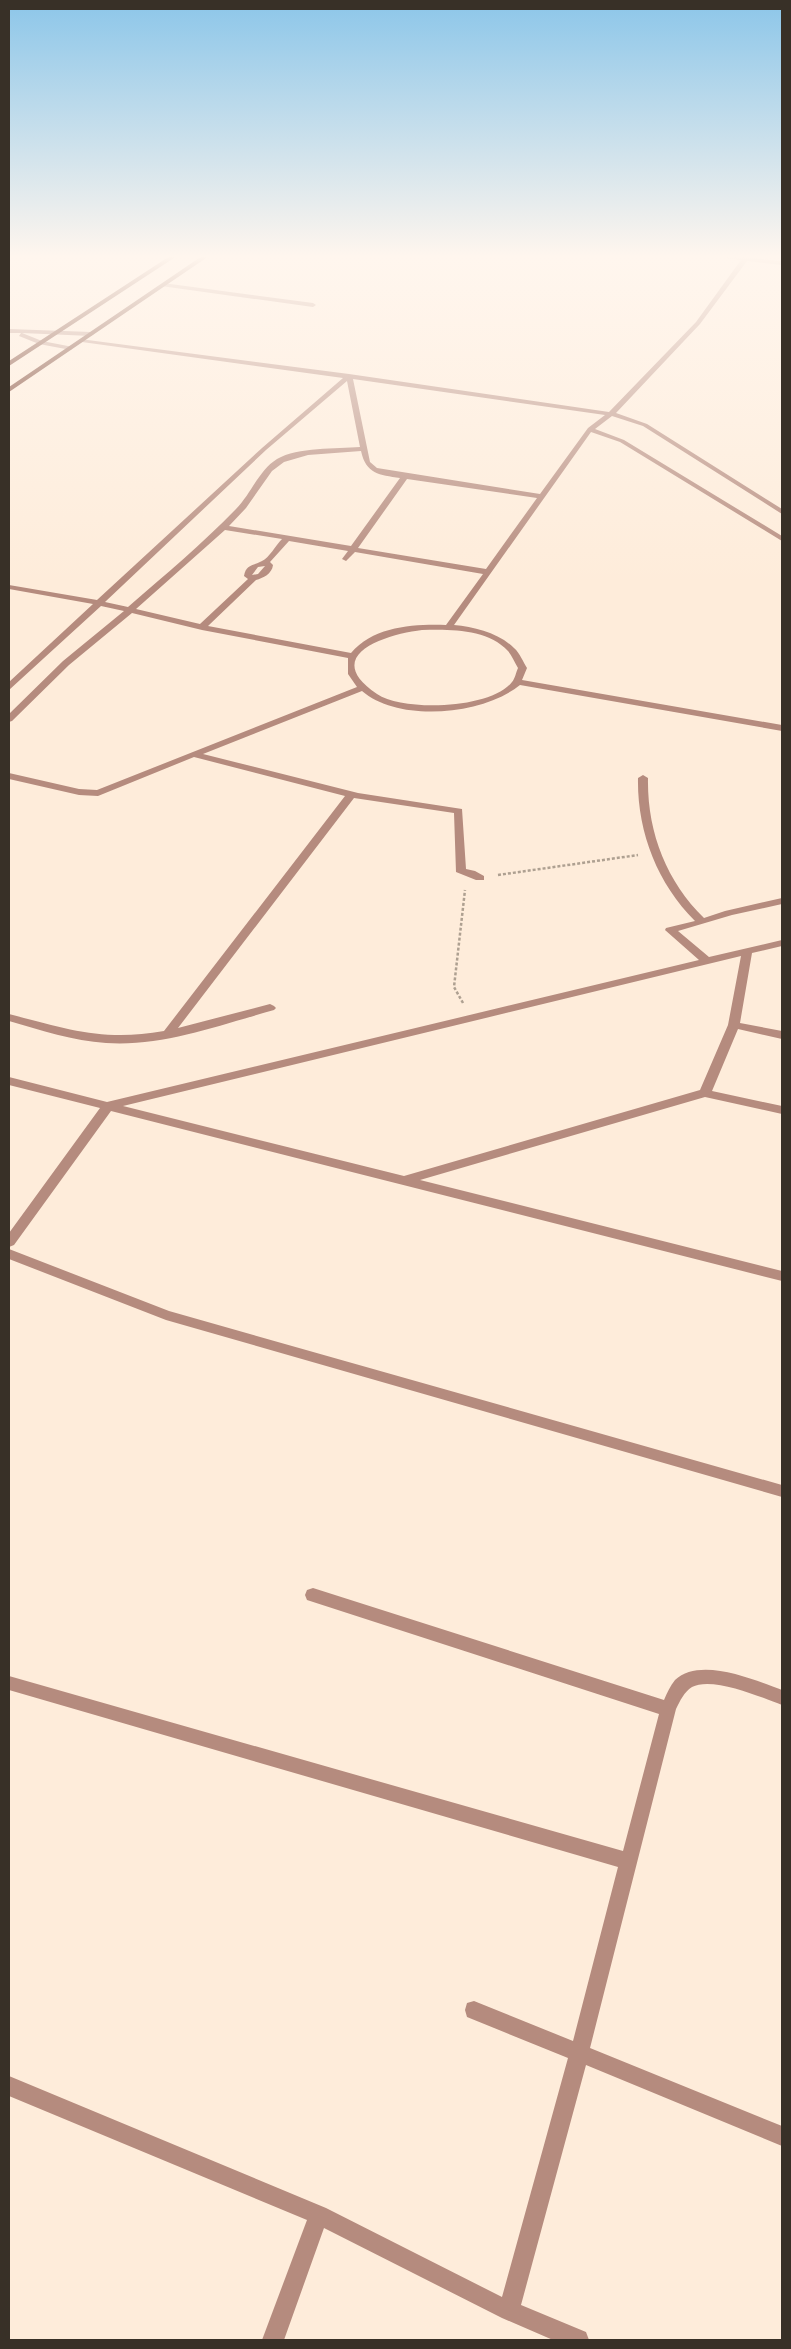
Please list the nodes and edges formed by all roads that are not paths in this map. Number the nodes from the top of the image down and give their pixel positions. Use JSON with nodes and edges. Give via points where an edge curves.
{"nodes":[{"id":1,"x":48,"y":364,"type":"edge"},
{"id":2,"x":257,"y":364,"type":"edge"},
{"id":3,"x":659,"y":364,"type":"edge"},
{"id":4,"x":348,"y":376,"type":"junction"},
{"id":5,"x":9,"y":390,"type":"edge"},
{"id":6,"x":611,"y":414,"type":"junction"},
{"id":7,"x":590,"y":429,"type":"junction"},
{"id":8,"x":364,"y":449,"type":"junction"},
{"id":9,"x":404,"y":477,"type":"junction"},
{"id":10,"x":542,"y":496,"type":"junction"},
{"id":11,"x":782,"y":512,"type":"edge"},
{"id":12,"x":223,"y":527,"type":"junction"},
{"id":13,"x":287,"y":538,"type":"junction"},
{"id":14,"x":782,"y":539,"type":"edge"},
{"id":15,"x":354,"y":549,"type":"junction"},
{"id":16,"x":346,"y":559,"type":"dead end"},
{"id":17,"x":488,"y":572,"type":"junction"},
{"id":18,"x":9,"y":588,"type":"edge"},
{"id":19,"x":100,"y":602,"type":"junction"},
{"id":20,"x":129,"y":611,"type":"junction"},
{"id":21,"x":449,"y":627,"type":"junction"},
{"id":22,"x":202,"y":628,"type":"junction"},
{"id":23,"x":354,"y":656,"type":"junction"},
{"id":24,"x":518,"y":682,"type":"junction"},
{"id":25,"x":9,"y":687,"type":"edge"},
{"id":26,"x":362,"y":688,"type":"junction"},
{"id":27,"x":9,"y":719,"type":"edge"},
{"id":28,"x":782,"y":728,"type":"edge"},
{"id":29,"x":193,"y":754,"type":"junction"},
{"id":30,"x":9,"y":776,"type":"edge"},
{"id":31,"x":644,"y":778,"type":"dead end"},
{"id":32,"x":350,"y":796,"type":"junction"},
{"id":33,"x":480,"y":878,"type":"road end"},
{"id":34,"x":782,"y":901,"type":"edge"},
{"id":35,"x":702,"y":922,"type":"junction"},
{"id":36,"x":782,"y":943,"type":"edge"},
{"id":37,"x":747,"y":952,"type":"junction"},
{"id":38,"x":707,"y":961,"type":"junction"},
{"id":39,"x":270,"y":1008,"type":"dead end"},
{"id":40,"x":9,"y":1018,"type":"edge"},
{"id":41,"x":734,"y":1025,"type":"junction"},
{"id":42,"x":167,"y":1035,"type":"junction"},
{"id":43,"x":782,"y":1035,"type":"edge"},
{"id":44,"x":9,"y":1081,"type":"edge"},
{"id":45,"x":705,"y":1093,"type":"junction"},
{"id":46,"x":108,"y":1105,"type":"junction"},
{"id":47,"x":782,"y":1110,"type":"edge"},
{"id":48,"x":405,"y":1180,"type":"junction"},
{"id":49,"x":9,"y":1242,"type":"edge"},
{"id":50,"x":9,"y":1254,"type":"edge"},
{"id":51,"x":782,"y":1276,"type":"edge"},
{"id":52,"x":782,"y":1491,"type":"edge"},
{"id":53,"x":313,"y":1595,"type":"dead end"},
{"id":54,"x":9,"y":1683,"type":"edge"},
{"id":55,"x":782,"y":1697,"type":"edge"},
{"id":56,"x":668,"y":1710,"type":"junction"},
{"id":57,"x":629,"y":1861,"type":"junction"},
{"id":58,"x":474,"y":2010,"type":"dead end"},
{"id":59,"x":579,"y":2054,"type":"junction"},
{"id":60,"x":9,"y":2086,"type":"edge"},
{"id":61,"x":782,"y":2136,"type":"edge"},
{"id":62,"x":319,"y":2215,"type":"junction"},
{"id":63,"x":509,"y":2311,"type":"junction"},
{"id":64,"x":273,"y":2340,"type":"edge"},
{"id":65,"x":578,"y":2340,"type":"edge"}],
"edges":[{"from":1,"to":5,"type":"highway"},
{"from":2,"to":4,"type":"street"},
{"from":3,"to":6,"type":"street"},
{"from":4,"to":6,"type":"street"},
{"from":4,"to":8,"type":"street"},
{"from":4,"to":19,"type":"street","via":[[264,449]]},
{"from":6,"to":7,"type":"street"},
{"from":6,"to":11,"type":"street","via":[[645,425]]},
{"from":7,"to":10,"type":"street"},
{"from":7,"to":14,"type":"street","via":[[622,441]]},
{"from":8,"to":9,"type":"street","via":[[374,470]]},
{"from":8,"to":12,"type":"street","via":[[308,453],[280,460],[269,469],[243,506]]},
{"from":9,"to":10,"type":"street"},
{"from":9,"to":15,"type":"street"},
{"from":10,"to":17,"type":"street"},
{"from":12,"to":13,"type":"street"},
{"from":12,"to":20,"type":"street"},
{"from":13,"to":15,"type":"street"},
{"from":13,"to":22,"type":"street","via":[[265,563],[269,565],[266,572],[253,578]]},
{"from":15,"to":16,"type":"street"},
{"from":15,"to":17,"type":"street"},
{"from":17,"to":21,"type":"street"},
{"from":18,"to":19,"type":"street"},
{"from":19,"to":20,"type":"street"},
{"from":19,"to":25,"type":"street"},
{"from":20,"to":22,"type":"street"},
{"from":20,"to":27,"type":"street","via":[[66,663]]},
{"from":21,"to":23,"type":"street","via":[[422,627],[387,634],[372,640]]},
{"from":21,"to":24,"type":"street","via":[[478,632],[507,645],[521,662]]},
{"from":22,"to":23,"type":"street"},
{"from":23,"to":26,"type":"street","via":[[350,665],[352,675]]},
{"from":24,"to":26,"type":"street","via":[[488,701],[441,709],[400,705]]},
{"from":24,"to":28,"type":"street"},
{"from":26,"to":29,"type":"street"},
{"from":29,"to":30,"type":"street","via":[[93,794]]},
{"from":29,"to":32,"type":"street"},
{"from":31,"to":35,"type":"street","via":[[642,792],[656,853],[677,896]]},
{"from":32,"to":33,"type":"street","via":[[459,811],[461,872]]},
{"from":32,"to":42,"type":"street"},
{"from":34,"to":35,"type":"street"},
{"from":35,"to":38,"type":"street","via":[[670,930]]},
{"from":36,"to":37,"type":"street"},
{"from":37,"to":38,"type":"street"},
{"from":37,"to":41,"type":"street"},
{"from":38,"to":46,"type":"street"},
{"from":39,"to":42,"type":"street"},
{"from":40,"to":42,"type":"street","via":[[115,1040]]},
{"from":41,"to":43,"type":"street"},
{"from":41,"to":45,"type":"street"},
{"from":44,"to":46,"type":"street"},
{"from":45,"to":47,"type":"street"},
{"from":45,"to":48,"type":"street"},
{"from":46,"to":48,"type":"street"},
{"from":46,"to":49,"type":"street"},
{"from":48,"to":51,"type":"street"},
{"from":50,"to":52,"type":"street","via":[[166,1315]]},
{"from":53,"to":56,"type":"street"},
{"from":54,"to":57,"type":"street"},
{"from":55,"to":56,"type":"street","via":[[721,1678],[700,1677],[685,1682]]},
{"from":56,"to":57,"type":"street"},
{"from":57,"to":59,"type":"street"},
{"from":58,"to":59,"type":"street"},
{"from":59,"to":61,"type":"street"},
{"from":59,"to":63,"type":"street"},
{"from":60,"to":62,"type":"street"},
{"from":62,"to":63,"type":"street"},
{"from":62,"to":64,"type":"street"},
{"from":63,"to":65,"type":"street"}]}
